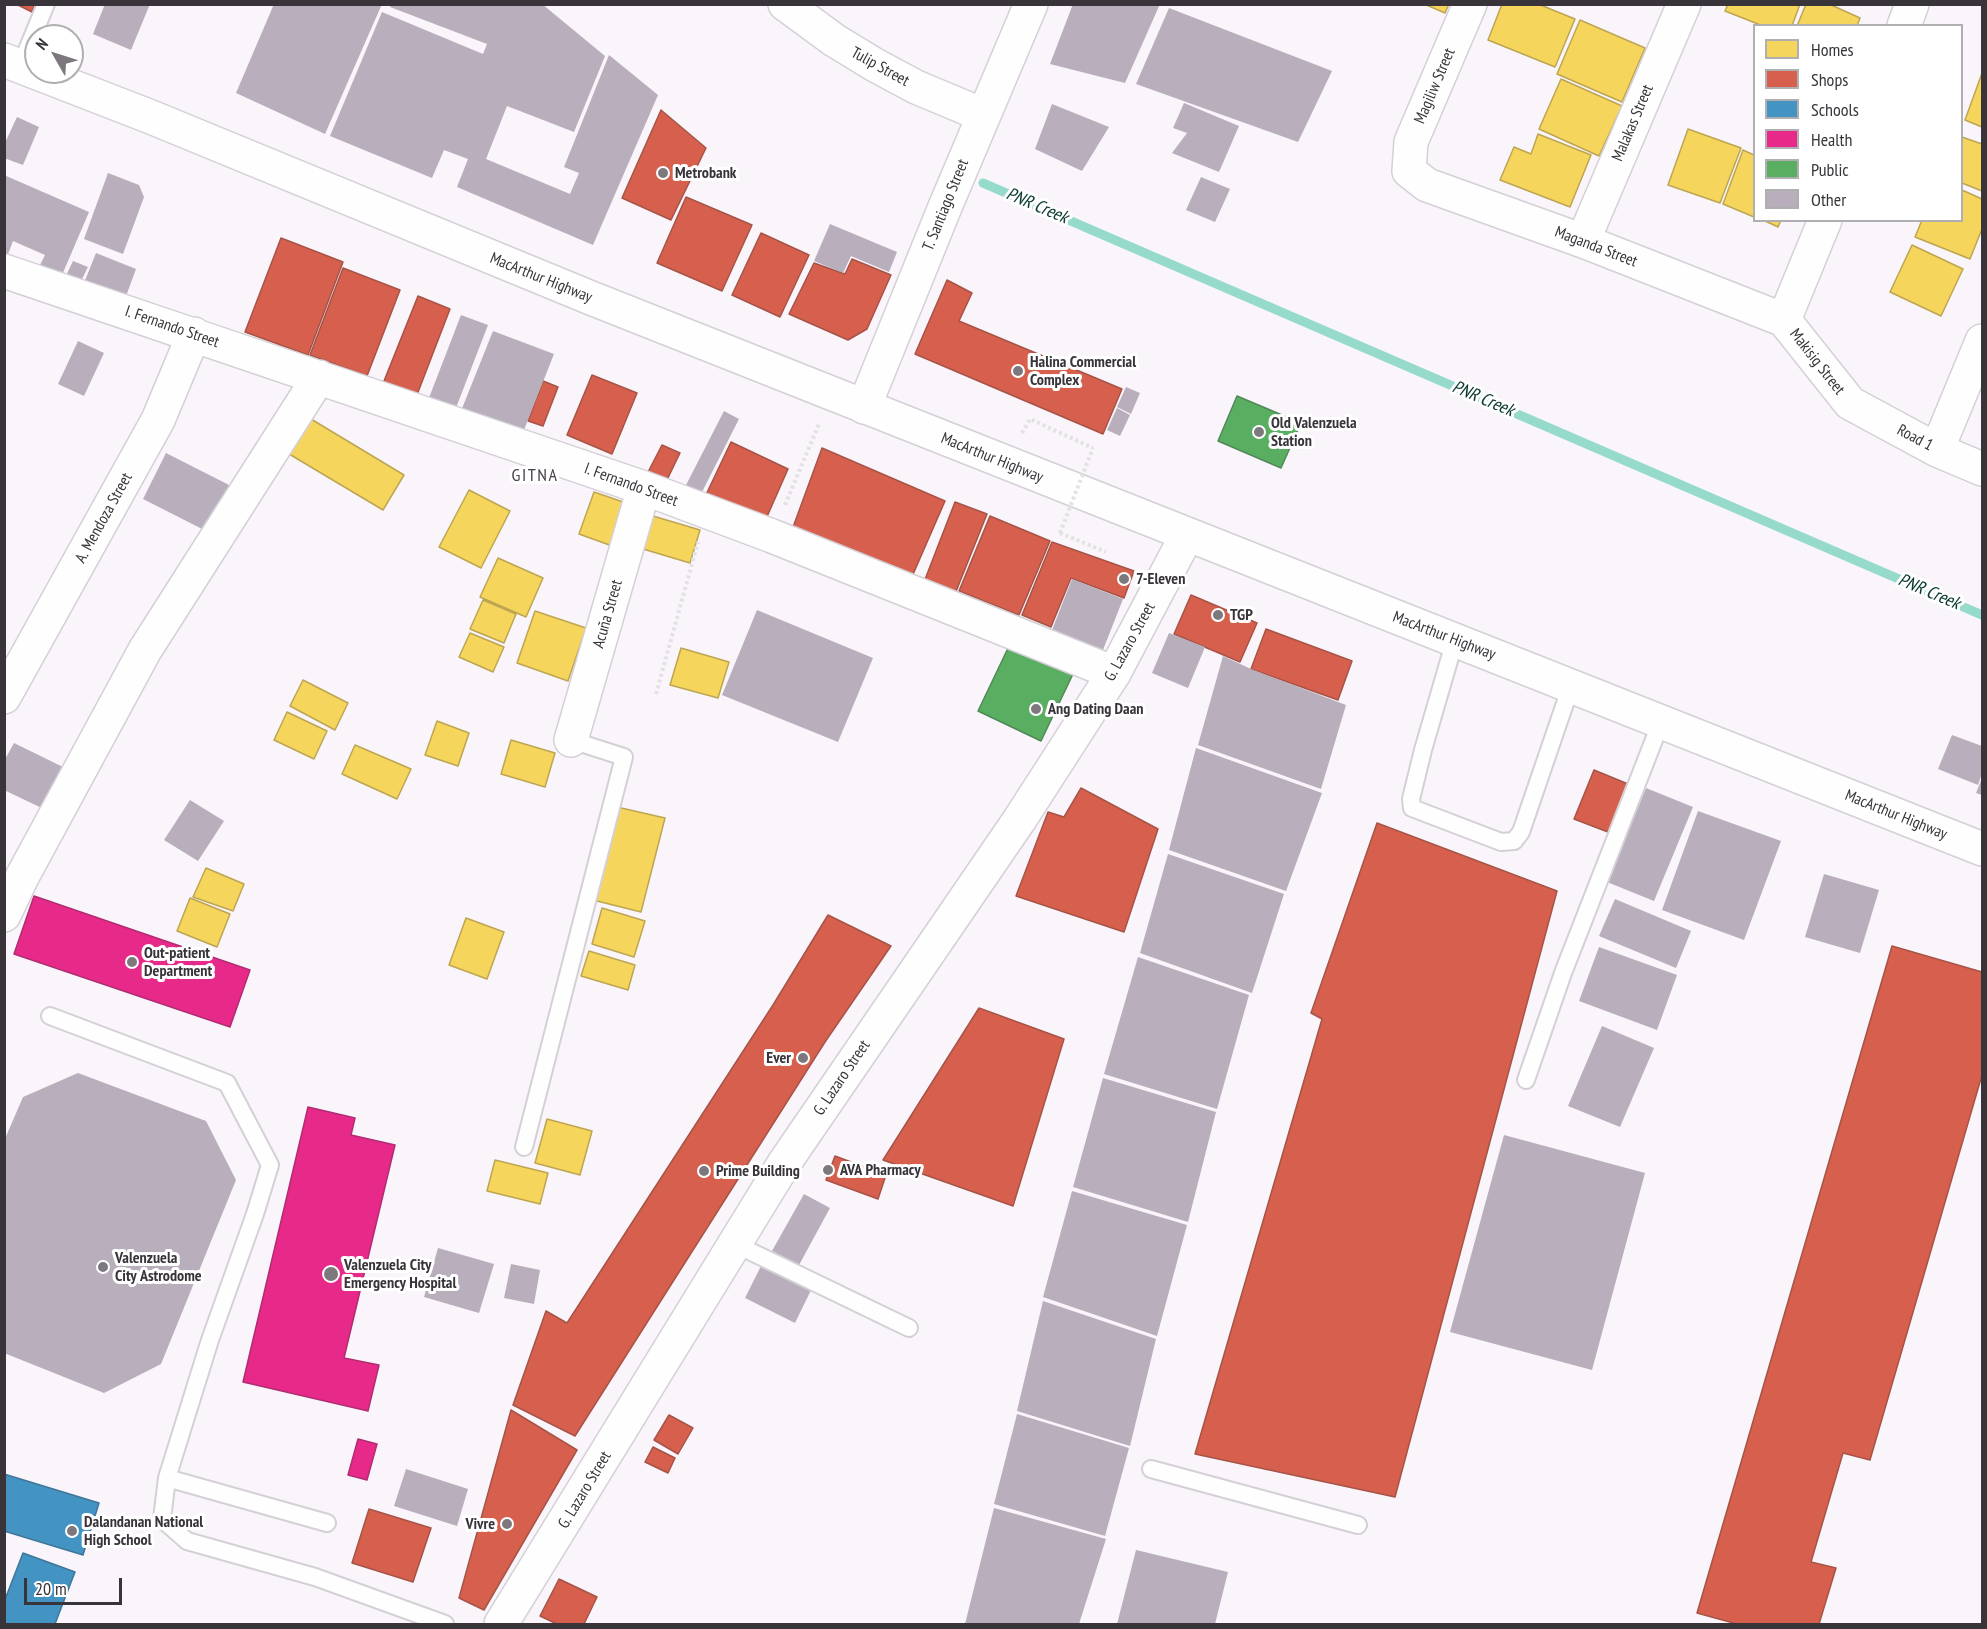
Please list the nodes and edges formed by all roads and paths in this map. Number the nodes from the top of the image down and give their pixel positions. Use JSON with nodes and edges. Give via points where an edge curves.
{"nodes":[{"id":1,"x":46,"y":4,"type":"edge"},
{"id":2,"x":785,"y":4,"type":"edge"},
{"id":3,"x":1031,"y":4,"type":"edge"},
{"id":4,"x":1470,"y":4,"type":"edge"},
{"id":5,"x":1684,"y":4,"type":"edge"},
{"id":6,"x":1912,"y":4,"type":"edge"},
{"id":7,"x":1905,"y":24,"type":"edge"},
{"id":8,"x":12,"y":64,"type":"edge"},
{"id":9,"x":983,"y":115,"type":"junction"},
{"id":10,"x":1409,"y":171,"type":"joint"},
{"id":11,"x":1824,"y":222,"type":"edge"},
{"id":12,"x":1583,"y":241,"type":"junction"},
{"id":13,"x":4,"y":271,"type":"edge"},
{"id":14,"x":1784,"y":320,"type":"junction"},
{"id":15,"x":194,"y":334,"type":"junction"},
{"id":16,"x":1983,"y":341,"type":"edge"},
{"id":17,"x":319,"y":377,"type":"junction"},
{"id":18,"x":831,"y":393,"type":"junction"},
{"id":19,"x":1850,"y":403,"type":"joint"},
{"id":20,"x":864,"y":407,"type":"junction"},
{"id":21,"x":1030,"y":419,"type":"dead end"},
{"id":22,"x":1937,"y":450,"type":"junction"},
{"id":23,"x":1983,"y":469,"type":"edge"},
{"id":24,"x":644,"y":488,"type":"junction"},
{"id":25,"x":707,"y":512,"type":"junction"},
{"id":26,"x":1187,"y":535,"type":"junction"},
{"id":27,"x":772,"y":536,"type":"junction"},
{"id":28,"x":1106,"y":552,"type":"dead end"},
{"id":29,"x":1455,"y":640,"type":"junction"},
{"id":30,"x":1114,"y":673,"type":"junction"},
{"id":31,"x":1571,"y":686,"type":"junction"},
{"id":32,"x":656,"y":694,"type":"dead end"},
{"id":33,"x":4,"y":697,"type":"edge"},
{"id":34,"x":1661,"y":722,"type":"junction"},
{"id":35,"x":571,"y":740,"type":"joint"},
{"id":36,"x":1983,"y":849,"type":"edge"},
{"id":37,"x":4,"y":915,"type":"edge"},
{"id":38,"x":50,"y":1016,"type":"dead end"},
{"id":39,"x":1526,"y":1080,"type":"dead end"},
{"id":40,"x":524,"y":1147,"type":"dead end"},
{"id":41,"x":735,"y":1244,"type":"junction"},
{"id":42,"x":909,"y":1328,"type":"dead end"},
{"id":43,"x":1151,"y":1469,"type":"dead end"},
{"id":44,"x":167,"y":1478,"type":"junction"},
{"id":45,"x":327,"y":1523,"type":"dead end"},
{"id":46,"x":1358,"y":1525,"type":"dead end"},
{"id":47,"x":445,"y":1624,"type":"edge"},
{"id":48,"x":501,"y":1624,"type":"edge"}],
"edges":[{"from":1,"to":8,"type":"lane"},
{"from":2,"to":9,"type":"main road","name":"Tulip Street","via":[[875,65]]},
{"from":3,"to":9,"type":"main road","name":"T. Santiago Street"},
{"from":4,"to":10,"type":"main road","name":"Magiliw Street","via":[[1411,142]]},
{"from":5,"to":12,"type":"main road","name":"Malakas Street"},
{"from":6,"to":7,"type":"main road"},
{"from":8,"to":18,"type":"main road","name":"MacArthur Highway"},
{"from":9,"to":20,"type":"main road","name":"T. Santiago Street"},
{"from":10,"to":12,"type":"main road","name":"Maganda Street","via":[[1427,185]]},
{"from":11,"to":14,"type":"main road","name":"Makisig Street"},
{"from":12,"to":14,"type":"main road","name":"Maganda Street"},
{"from":13,"to":15,"type":"main road","name":"I. Fernando Street"},
{"from":14,"to":19,"type":"main road","name":"Makisig Street"},
{"from":15,"to":17,"type":"main road","name":"I. Fernando Street"},
{"from":15,"to":33,"type":"main road","name":"A. Mendoza Street","via":[[158,420]]},
{"from":16,"to":22,"type":"main road"},
{"from":17,"to":24,"type":"main road","name":"I. Fernando Street"},
{"from":17,"to":37,"type":"main road","via":[[145,650]]},
{"from":18,"to":20,"type":"main road","name":"MacArthur Highway"},
{"from":18,"to":27,"type":"path"},
{"from":19,"to":22,"type":"main road","name":"Road 1"},
{"from":20,"to":26,"type":"main road","name":"MacArthur Highway"},
{"from":21,"to":28,"type":"path","bridge":true,"via":[[1094,448],[1060,533]]},
{"from":22,"to":23,"type":"main road","name":"Road 1"},
{"from":24,"to":25,"type":"main road","name":"I. Fernando Street"},
{"from":24,"to":35,"type":"main road","name":"Acuña Street"},
{"from":25,"to":27,"type":"main road","name":"I. Fernando Street"},
{"from":25,"to":32,"type":"path"},
{"from":26,"to":29,"type":"main road","name":"MacArthur Highway"},
{"from":26,"to":30,"type":"main road","name":"G. Lazaro Street"},
{"from":27,"to":30,"type":"main road","name":"I. Fernando Street"},
{"from":29,"to":31,"type":"main road","name":"MacArthur Highway"},
{"from":29,"to":31,"type":"lane","via":[[1411,799],[1412,808],[1501,843],[1514,840],[1521,832]]},
{"from":30,"to":41,"type":"main road","name":"G. Lazaro Street","via":[[1020,819],[792,1152]]},
{"from":31,"to":34,"type":"main road","name":"MacArthur Highway"},
{"from":34,"to":36,"type":"main road","name":"MacArthur Highway"},
{"from":34,"to":39,"type":"lane","via":[[1563,973]]},
{"from":35,"to":40,"type":"lane","via":[[624,757]]},
{"from":38,"to":44,"type":"lane","via":[[227,1083],[270,1165]]},
{"from":41,"to":42,"type":"lane"},
{"from":41,"to":48,"type":"main road","name":"G. Lazaro Street"},
{"from":43,"to":46,"type":"lane"},
{"from":44,"to":45,"type":"lane"},
{"from":44,"to":47,"type":"lane","via":[[162,1519],[187,1541],[315,1577]]}]}
